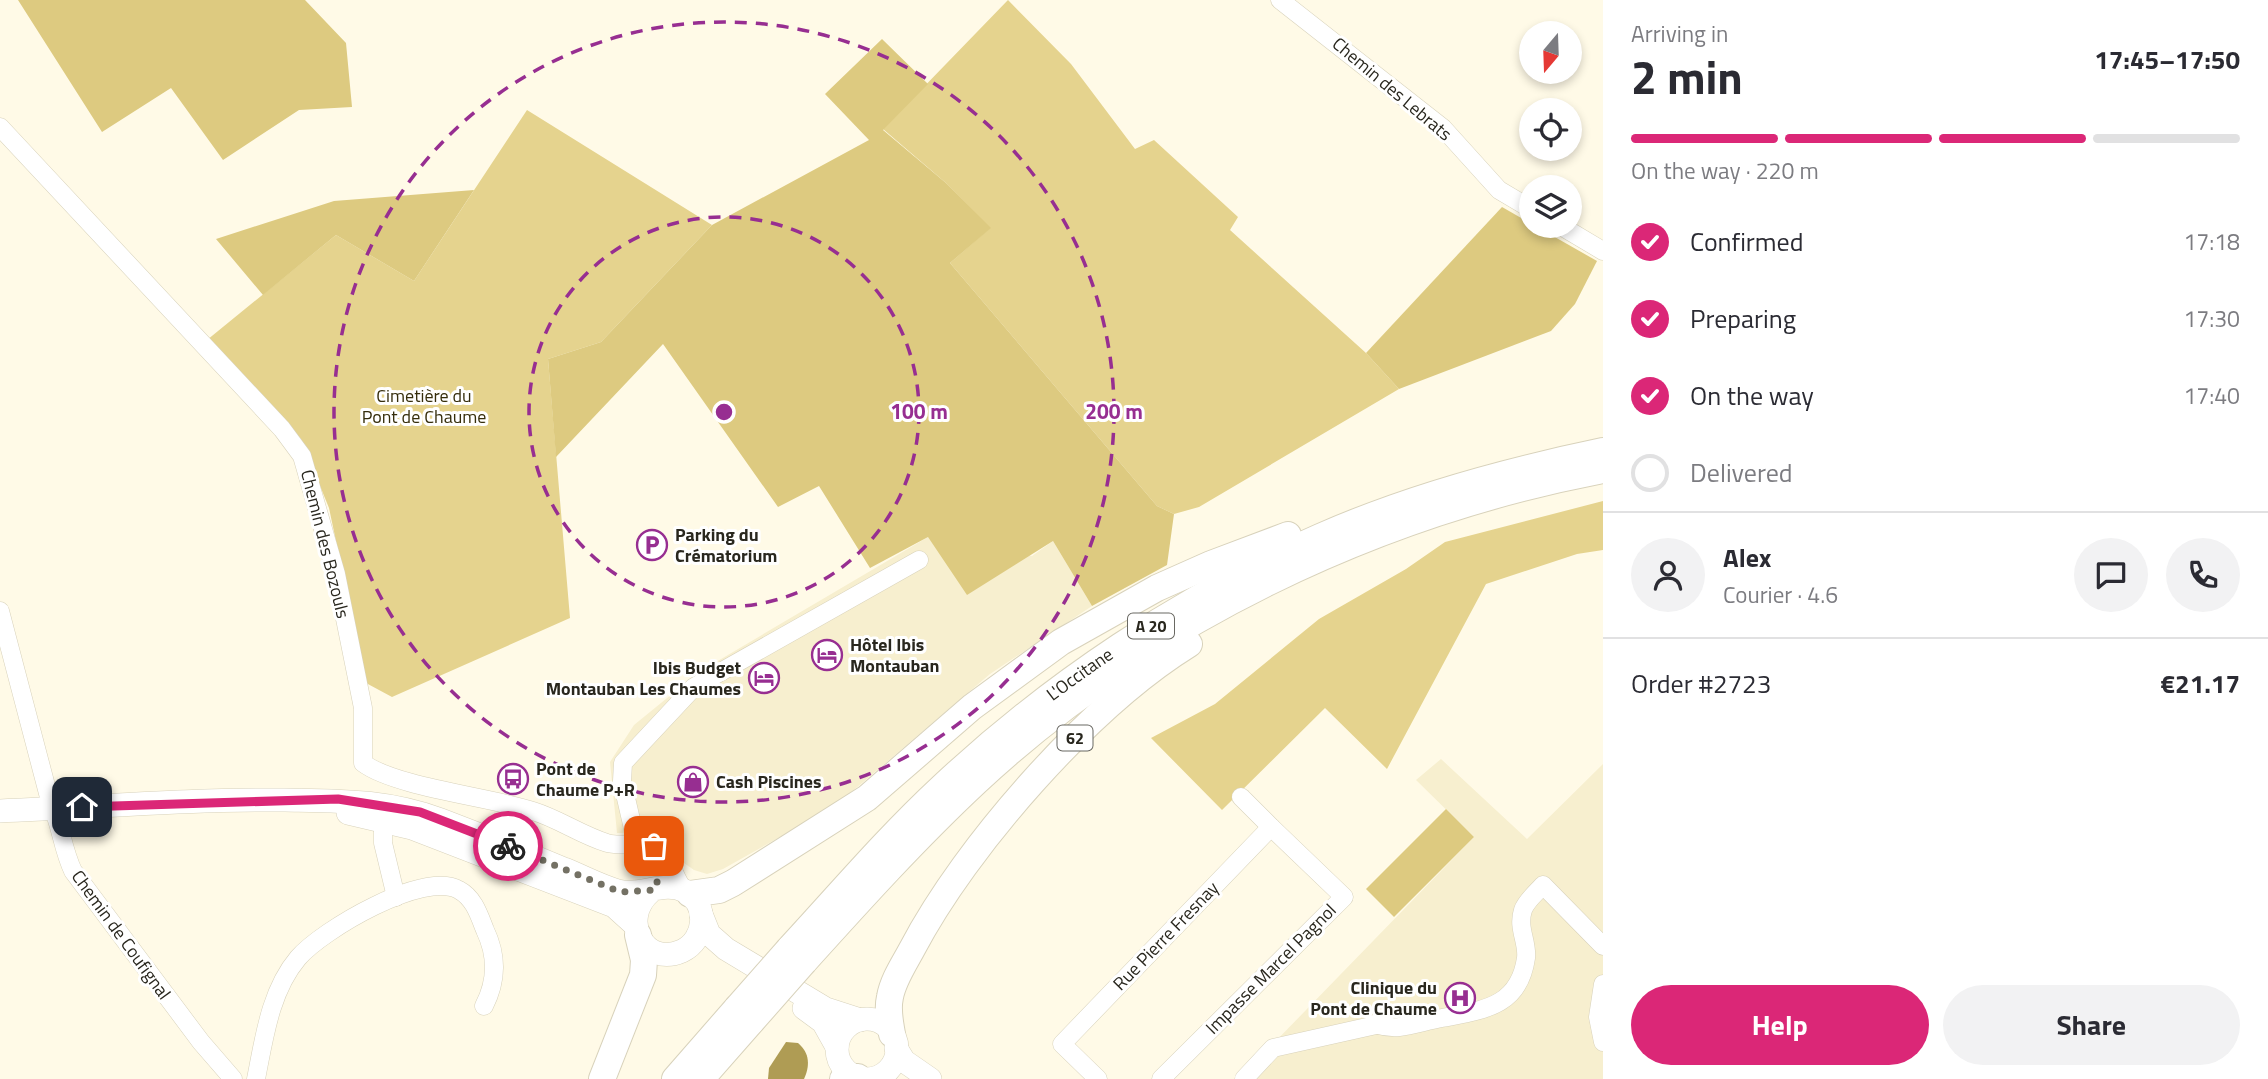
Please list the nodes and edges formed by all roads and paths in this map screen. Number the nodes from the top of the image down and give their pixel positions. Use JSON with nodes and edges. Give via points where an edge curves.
{"nodes":[{"id":1,"x":1280,"y":0,"type":"edge"},
{"id":2,"x":0,"y":127,"type":"edge"},
{"id":3,"x":1519,"y":202,"type":"edge"},
{"id":4,"x":1582,"y":238,"type":"edge"},
{"id":5,"x":1603,"y":251,"type":"edge"},
{"id":6,"x":1603,"y":451,"type":"edge"},
{"id":7,"x":1603,"y":470,"type":"edge"},
{"id":8,"x":1415,"y":500,"type":"junction"},
{"id":9,"x":1370,"y":537,"type":"junction"},
{"id":10,"x":919,"y":560,"type":"dead end"},
{"id":11,"x":0,"y":611,"type":"edge"},
{"id":12,"x":1241,"y":797,"type":"dead end"},
{"id":13,"x":290,"y":801,"type":"junction"},
{"id":14,"x":54,"y":809,"type":"junction"},
{"id":15,"x":0,"y":811,"type":"edge"},
{"id":16,"x":383,"y":821,"type":"junction"},
{"id":17,"x":1271,"y":827,"type":"junction"},
{"id":18,"x":412,"y":828,"type":"junction"},
{"id":19,"x":481,"y":835,"type":"junction"},
{"id":20,"x":633,"y":845,"type":"junction"},
{"id":21,"x":660,"y":851,"type":"junction"},
{"id":22,"x":389,"y":857,"type":"junction"},
{"id":23,"x":652,"y":891,"type":"junction"},
{"id":24,"x":396,"y":897,"type":"junction"},
{"id":25,"x":691,"y":899,"type":"junction"},
{"id":26,"x":636,"y":930,"type":"junction"},
{"id":27,"x":1603,"y":946,"type":"edge"},
{"id":28,"x":683,"y":951,"type":"junction"},
{"id":29,"x":796,"y":956,"type":"junction"},
{"id":30,"x":1603,"y":984,"type":"edge"},
{"id":31,"x":484,"y":1006,"type":"dead end"},
{"id":32,"x":744,"y":1014,"type":"junction"},
{"id":33,"x":860,"y":1020,"type":"junction"},
{"id":34,"x":894,"y":1041,"type":"junction"},
{"id":35,"x":1603,"y":1042,"type":"edge"},
{"id":36,"x":837,"y":1047,"type":"junction"},
{"id":37,"x":869,"y":1078,"type":"edge"},
{"id":38,"x":233,"y":1079,"type":"edge"},
{"id":39,"x":256,"y":1079,"type":"edge"},
{"id":40,"x":602,"y":1079,"type":"edge"},
{"id":41,"x":675,"y":1079,"type":"edge"},
{"id":42,"x":701,"y":1079,"type":"edge"},
{"id":43,"x":930,"y":1079,"type":"edge"},
{"id":44,"x":1098,"y":1079,"type":"edge"},
{"id":45,"x":1161,"y":1079,"type":"edge"},
{"id":46,"x":1244,"y":1079,"type":"edge"}],
"edges":[{"from":1,"to":3,"type":"street","name":"Chemin des Lebrats","via":[[1443,128],[1499,190]]},
{"from":2,"to":20,"type":"street","name":"Chemin des Bozouls","via":[[282,429],[302,456],[336,574],[358,681],[365,733],[363,763],[401,779],[530,809],[604,842]]},
{"from":4,"to":5,"type":"street"},
{"from":6,"to":8,"type":"highway","name":"L'Occitane","number":"A 20"},
{"from":7,"to":9,"type":"highway","name":"L'Occitane","number":"A 20","via":[[1479,500]]},
{"from":8,"to":25,"type":"highway","via":[[1345,515],[1234,555],[1107,614],[1016,673],[867,798],[733,883]]},
{"from":8,"to":29,"type":"highway","name":"L'Occitane","number":"A 20","via":[[1320,536],[1247,572],[1172,614],[1055,692],[941,788]]},
{"from":9,"to":29,"type":"highway","name":"L'Occitane","number":"A 20","via":[[1251,591],[1097,684],[976,782]]},
{"from":9,"to":34,"type":"highway","number":"62","via":[[1180,650],[1126,691],[1054,760],[979,848],[918,937],[890,997]]},
{"from":10,"to":20,"type":"street","via":[[694,687],[623,763]]},
{"from":11,"to":14,"type":"street","name":"Chemin de Coufignal"},
{"from":12,"to":17,"type":"street"},
{"from":13,"to":14,"type":"main road"},
{"from":13,"to":16,"type":"main road"},
{"from":13,"to":19,"type":"main road","via":[[338,799],[401,807]]},
{"from":14,"to":15,"type":"main road"},
{"from":14,"to":38,"type":"street","name":"Chemin de Coufignal","via":[[65,855],[81,884]]},
{"from":16,"to":18,"type":"main road"},
{"from":16,"to":19,"type":"main road","via":[[398,814]]},
{"from":16,"to":22,"type":"street","via":[[383,843]]},
{"from":17,"to":44,"type":"street","name":"Rue Pierre Fresnay","via":[[1062,1044]]},
{"from":17,"to":45,"type":"street","name":"Impasse Marcel Pagnol","via":[[1345,897]]},
{"from":18,"to":22,"type":"street","via":[[396,835]]},
{"from":18,"to":26,"type":"main road","via":[[614,906]]},
{"from":19,"to":23,"type":"main road","via":[[620,892]]},
{"from":20,"to":21,"type":"street","name":"Chemin des Bozouls"},
{"from":21,"to":23,"type":"street","via":[[663,866]]},
{"from":21,"to":25,"type":"street"},
{"from":22,"to":24,"type":"street"},
{"from":23,"to":25,"type":"main road","via":[[674,887]]},
{"from":23,"to":26,"type":"main road","via":[[637,906]]},
{"from":24,"to":31,"type":"street","via":[[441,885],[459,890],[472,901],[495,950],[492,990]]},
{"from":24,"to":39,"type":"street","via":[[365,909],[298,958],[268,1020]]},
{"from":25,"to":28,"type":"main road","via":[[698,935]]},
{"from":25,"to":33,"type":"main road","via":[[709,934],[726,949],[826,1009]]},
{"from":26,"to":28,"type":"main road","via":[[644,944],[662,953]]},
{"from":26,"to":40,"type":"highway","via":[[643,975]]},
{"from":27,"to":46,"type":"street","via":[[1543,885],[1524,908],[1520,929],[1526,956],[1507,999],[1478,1011],[1412,1023],[1404,1019],[1374,1024],[1273,1048]]},
{"from":28,"to":36,"type":"main road","via":[[714,955],[813,1013]]},
{"from":29,"to":32,"type":"highway","name":"L'Occitane","number":"A 20","bridge":true},
{"from":30,"to":35,"type":"street","via":[[1598,1017]]},
{"from":32,"to":41,"type":"highway","name":"L'Occitane","number":"A 20"},
{"from":32,"to":42,"type":"highway","name":"L'Occitane","number":"A 20"},
{"from":33,"to":34,"type":"main road","via":[[879,1022]]},
{"from":33,"to":36,"type":"main road","via":[[844,1030]]},
{"from":34,"to":37,"type":"main road","via":[[892,1065]]},
{"from":34,"to":43,"type":"main road","via":[[904,1061]]},
{"from":36,"to":37,"type":"main road","via":[[842,1066]]}]}
